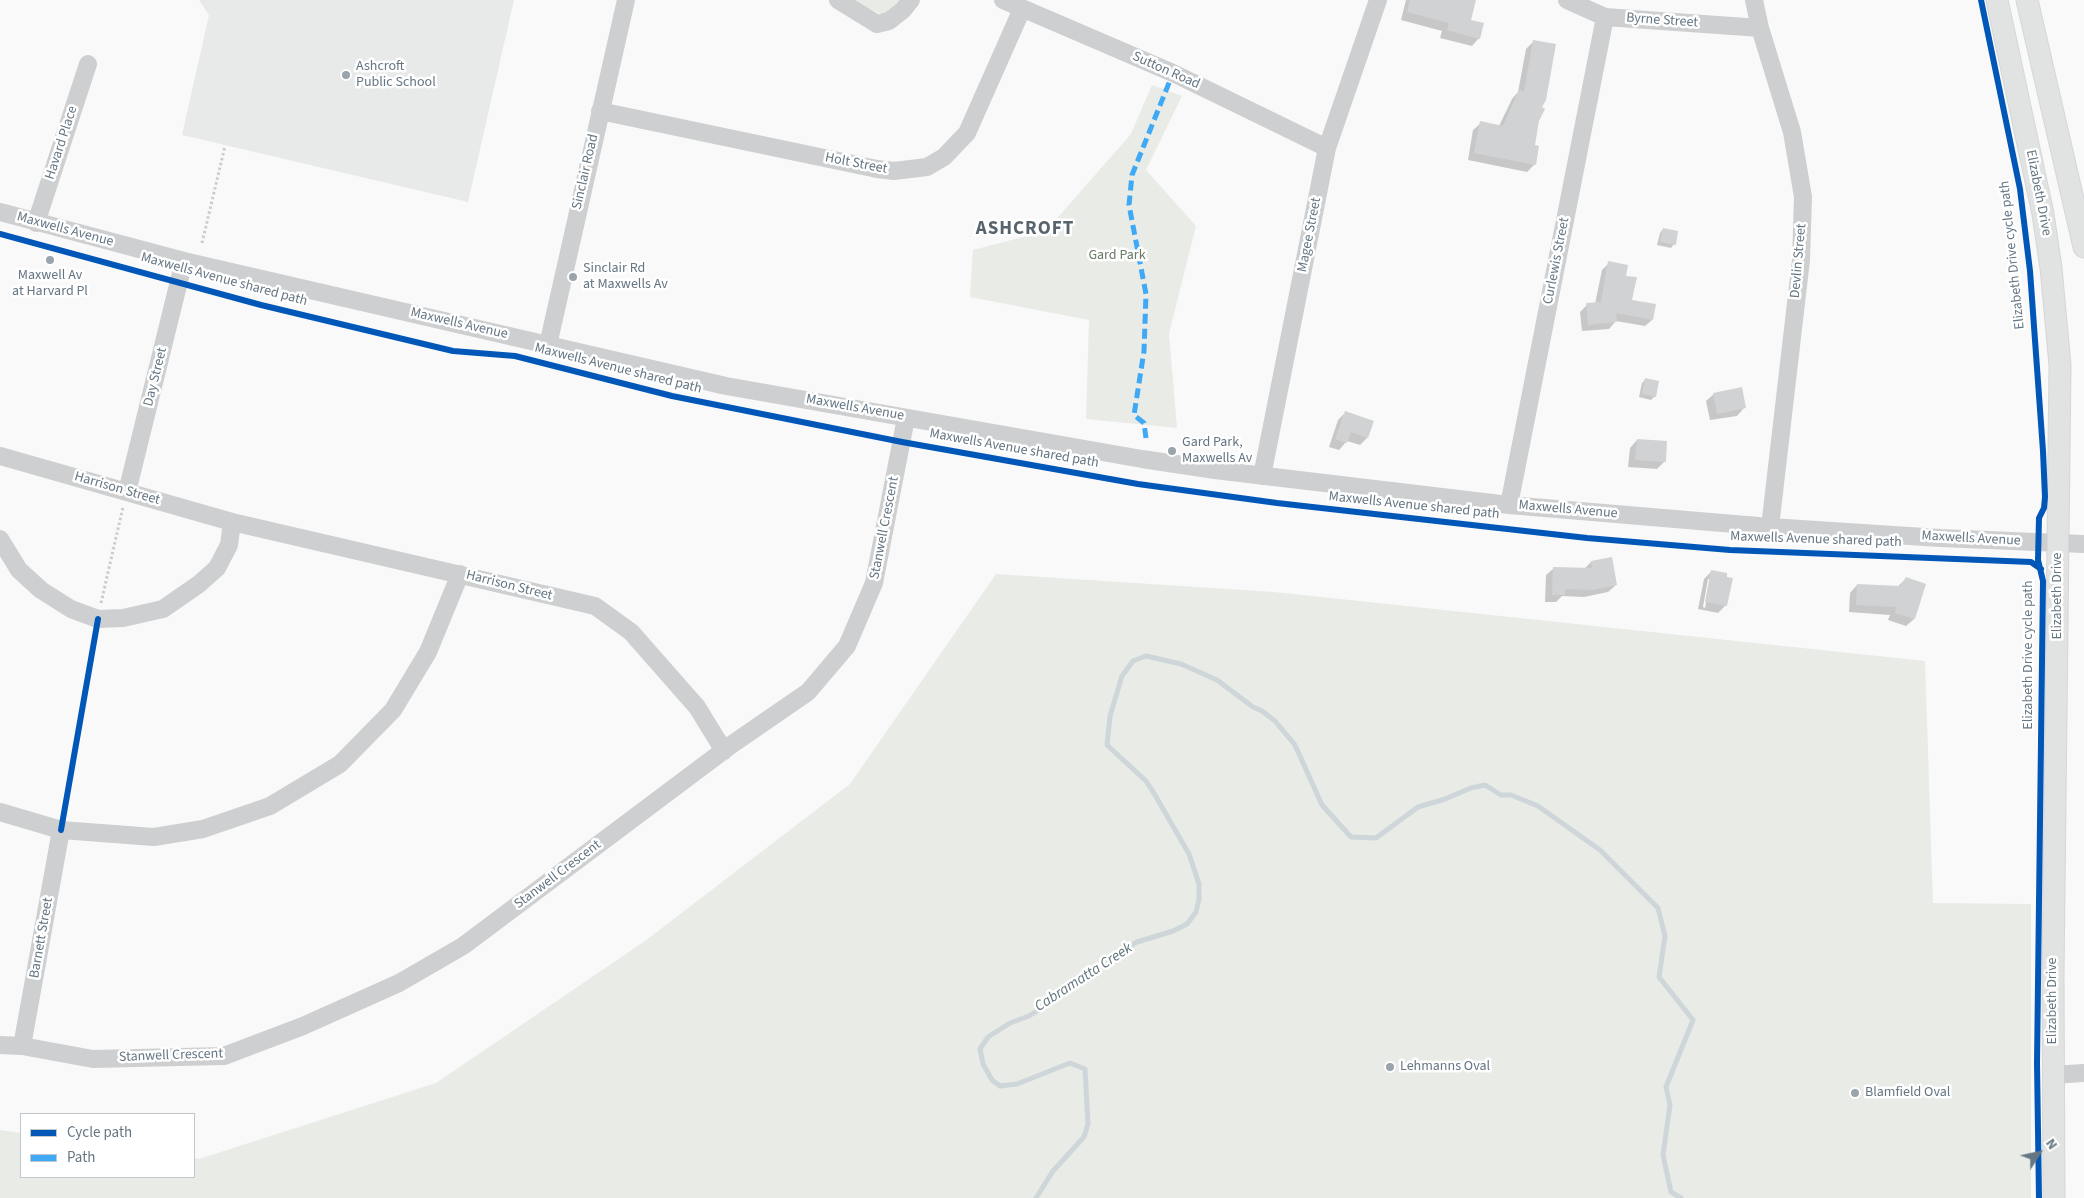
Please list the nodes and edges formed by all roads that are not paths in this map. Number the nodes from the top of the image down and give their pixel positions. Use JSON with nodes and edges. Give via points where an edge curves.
{"nodes":[{"id":1,"x":626,"y":0,"type":"edge"},
{"id":2,"x":838,"y":0,"type":"edge"},
{"id":3,"x":911,"y":0,"type":"edge"},
{"id":4,"x":1003,"y":0,"type":"edge"},
{"id":5,"x":1378,"y":0,"type":"edge"},
{"id":6,"x":1567,"y":0,"type":"edge"},
{"id":7,"x":1754,"y":0,"type":"edge"},
{"id":8,"x":1997,"y":0,"type":"edge"},
{"id":9,"x":2027,"y":0,"type":"edge"},
{"id":10,"x":1022,"y":9,"type":"junction"},
{"id":11,"x":1605,"y":17,"type":"junction"},
{"id":12,"x":1760,"y":28,"type":"junction"},
{"id":13,"x":88,"y":64,"type":"dead end"},
{"id":14,"x":600,"y":112,"type":"junction"},
{"id":15,"x":1327,"y":148,"type":"junction"},
{"id":16,"x":0,"y":212,"type":"edge"},
{"id":17,"x":36,"y":223,"type":"junction"},
{"id":18,"x":2084,"y":247,"type":"edge"},
{"id":19,"x":184,"y":261,"type":"junction"},
{"id":20,"x":548,"y":345,"type":"junction"},
{"id":21,"x":906,"y":418,"type":"junction"},
{"id":22,"x":1,"y":458,"type":"edge"},
{"id":23,"x":1262,"y":476,"type":"junction"},
{"id":24,"x":127,"y":492,"type":"junction"},
{"id":25,"x":1509,"y":505,"type":"junction"},
{"id":26,"x":232,"y":522,"type":"junction"},
{"id":27,"x":1770,"y":527,"type":"junction"},
{"id":28,"x":0,"y":539,"type":"edge"},
{"id":29,"x":2058,"y":543,"type":"junction"},
{"id":30,"x":2084,"y":544,"type":"edge"},
{"id":31,"x":460,"y":574,"type":"junction"},
{"id":32,"x":724,"y":751,"type":"junction"},
{"id":33,"x":0,"y":812,"type":"edge"},
{"id":34,"x":61,"y":830,"type":"junction"},
{"id":35,"x":0,"y":1045,"type":"edge"},
{"id":36,"x":22,"y":1046,"type":"junction"},
{"id":37,"x":2084,"y":1073,"type":"edge"},
{"id":38,"x":2053,"y":1075,"type":"junction"},
{"id":39,"x":2054,"y":1198,"type":"edge"}],
"edges":[{"from":1,"to":14,"type":"street","name":"Sinclair Road"},
{"from":2,"to":3,"type":"street","via":[[877,24],[889,21]]},
{"from":4,"to":10,"type":"street","name":"Sutton Road"},
{"from":5,"to":15,"type":"street","name":"Magee Street"},
{"from":6,"to":11,"type":"street","name":"Byrne Street"},
{"from":7,"to":12,"type":"street","name":"Devlin Street"},
{"from":8,"to":29,"type":"main road","name":"Elizabeth Drive","via":[[2032,160],[2051,268],[2060,365]]},
{"from":9,"to":18,"type":"main road"},
{"from":10,"to":14,"type":"street","name":"Holt Street","via":[[967,133],[944,157],[927,167],[894,171],[878,169]]},
{"from":10,"to":15,"type":"street","name":"Sutton Road","via":[[1174,73]]},
{"from":11,"to":12,"type":"street","name":"Byrne Street"},
{"from":11,"to":25,"type":"street","name":"Curlewis Street"},
{"from":12,"to":27,"type":"street","name":"Devlin Street","via":[[1792,132],[1803,197],[1801,260]]},
{"from":13,"to":17,"type":"street","name":"Havard Place"},
{"from":14,"to":20,"type":"street","name":"Sinclair Road"},
{"from":15,"to":23,"type":"street","name":"Magee Street"},
{"from":16,"to":17,"type":"street","name":"Maxwells Avenue"},
{"from":17,"to":19,"type":"street","name":"Maxwells Avenue"},
{"from":19,"to":20,"type":"street","name":"Maxwells Avenue"},
{"from":19,"to":24,"type":"street","name":"Day Street"},
{"from":20,"to":21,"type":"street","name":"Maxwells Avenue","via":[[726,386]]},
{"from":21,"to":23,"type":"street","name":"Maxwells Avenue","via":[[1142,459]]},
{"from":21,"to":32,"type":"street","name":"Stanwell Crescent","via":[[874,583],[847,646],[808,692]]},
{"from":22,"to":24,"type":"street","name":"Harrison Street"},
{"from":23,"to":25,"type":"street","name":"Maxwells Avenue"},
{"from":24,"to":26,"type":"street","name":"Harrison Street"},
{"from":25,"to":27,"type":"street","name":"Maxwells Avenue"},
{"from":26,"to":28,"type":"street","via":[[229,545],[216,568],[199,584],[163,609],[123,618],[98,619],[71,609],[40,590],[20,570]]},
{"from":26,"to":31,"type":"street","name":"Harrison Street"},
{"from":27,"to":29,"type":"street","name":"Maxwells Avenue"},
{"from":29,"to":30,"type":"street","name":"Maxwells Avenue"},
{"from":29,"to":38,"type":"main road","name":"Elizabeth Drive"},
{"from":31,"to":32,"type":"street","name":"Harrison Street","via":[[595,606],[631,632],[697,707]]},
{"from":31,"to":34,"type":"street","via":[[428,652],[393,710],[340,764],[270,806],[203,829],[154,837]]},
{"from":32,"to":36,"type":"street","name":"Stanwell Crescent","via":[[463,946],[398,983],[303,1026],[224,1056],[93,1059]]},
{"from":33,"to":34,"type":"street"},
{"from":34,"to":36,"type":"street","name":"Barnett Street"},
{"from":35,"to":36,"type":"street","name":"Stanwell Crescent"},
{"from":37,"to":38,"type":"street"},
{"from":38,"to":39,"type":"main road","name":"Elizabeth Drive"}]}
